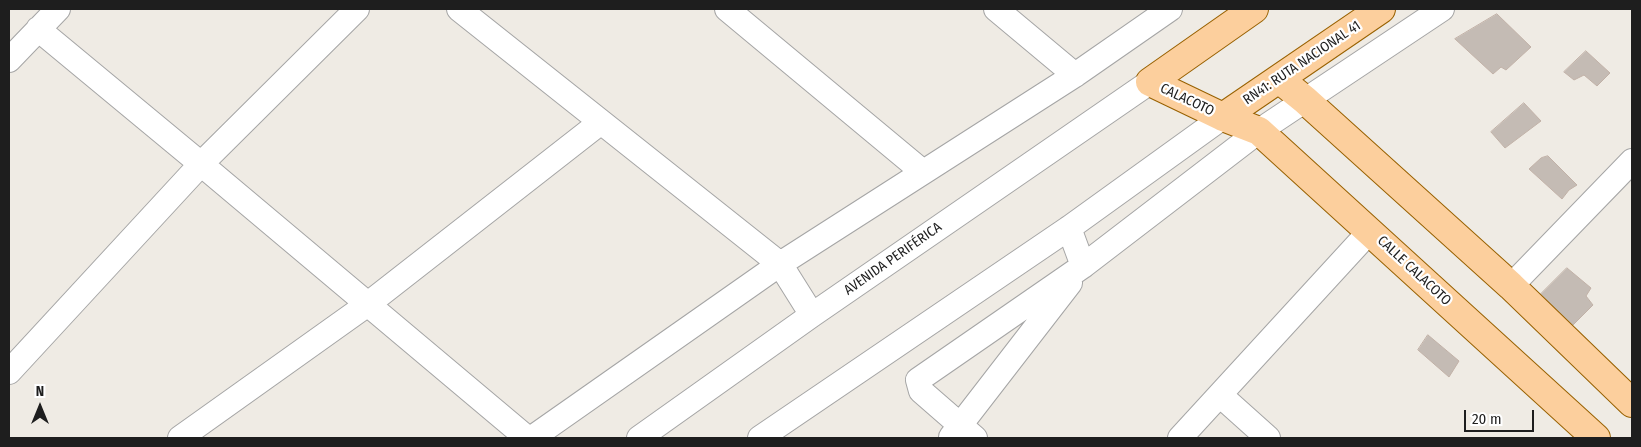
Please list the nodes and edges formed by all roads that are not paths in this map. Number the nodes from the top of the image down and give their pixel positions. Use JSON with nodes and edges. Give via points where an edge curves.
{"nodes":[{"id":1,"x":58,"y":9,"type":"edge"},
{"id":2,"x":357,"y":9,"type":"edge"},
{"id":3,"x":459,"y":9,"type":"edge"},
{"id":4,"x":727,"y":9,"type":"edge"},
{"id":5,"x":996,"y":9,"type":"edge"},
{"id":6,"x":1170,"y":9,"type":"edge"},
{"id":7,"x":1254,"y":9,"type":"edge"},
{"id":8,"x":1381,"y":9,"type":"edge"},
{"id":9,"x":1442,"y":9,"type":"edge"},
{"id":10,"x":38,"y":29,"type":"junction"},
{"id":11,"x":9,"y":60,"type":"edge"},
{"id":12,"x":1075,"y":75,"type":"junction"},
{"id":13,"x":1279,"y":79,"type":"junction"},
{"id":14,"x":1150,"y":82,"type":"junction"},
{"id":15,"x":1305,"y":100,"type":"junction"},
{"id":16,"x":1223,"y":117,"type":"junction"},
{"id":17,"x":601,"y":122,"type":"junction"},
{"id":18,"x":1258,"y":131,"type":"junction"},
{"id":19,"x":1632,"y":161,"type":"edge"},
{"id":20,"x":201,"y":164,"type":"junction"},
{"id":21,"x":923,"y":172,"type":"junction"},
{"id":22,"x":1070,"y":228,"type":"junction"},
{"id":23,"x":1370,"y":231,"type":"junction"},
{"id":24,"x":780,"y":264,"type":"junction"},
{"id":25,"x":1083,"y":266,"type":"junction"},
{"id":26,"x":1510,"y":286,"type":"junction"},
{"id":27,"x":368,"y":304,"type":"junction"},
{"id":28,"x":812,"y":315,"type":"junction"},
{"id":29,"x":9,"y":372,"type":"edge"},
{"id":30,"x":1220,"y":395,"type":"junction"},
{"id":31,"x":1632,"y":403,"type":"edge"},
{"id":32,"x":962,"y":434,"type":"edge"},
{"id":33,"x":180,"y":438,"type":"edge"},
{"id":34,"x":527,"y":438,"type":"edge"},
{"id":35,"x":532,"y":438,"type":"edge"},
{"id":36,"x":639,"y":438,"type":"edge"},
{"id":37,"x":760,"y":438,"type":"edge"},
{"id":38,"x":1180,"y":438,"type":"edge"},
{"id":39,"x":1268,"y":438,"type":"edge"},
{"id":40,"x":1596,"y":438,"type":"edge"}],
"edges":[{"from":1,"to":10,"type":"street"},
{"from":2,"to":20,"type":"street"},
{"from":3,"to":17,"type":"street"},
{"from":4,"to":21,"type":"street"},
{"from":5,"to":12,"type":"street"},
{"from":6,"to":12,"type":"street"},
{"from":7,"to":14,"type":"main road"},
{"from":8,"to":13,"type":"main road","name":"RN41: RUTA NACIONAL 41"},
{"from":9,"to":15,"type":"street"},
{"from":10,"to":11,"type":"street"},
{"from":10,"to":20,"type":"street"},
{"from":12,"to":21,"type":"street"},
{"from":13,"to":15,"type":"main road"},
{"from":13,"to":16,"type":"main road","name":"RN41: RUTA NACIONAL 41"},
{"from":14,"to":16,"type":"main road","name":"CALACOTO"},
{"from":14,"to":28,"type":"street","name":"AVENIDA PERIFÉRICA"},
{"from":15,"to":18,"type":"street"},
{"from":15,"to":26,"type":"main road"},
{"from":16,"to":18,"type":"main road","name":"CALLE CALACOTO"},
{"from":16,"to":22,"type":"street"},
{"from":17,"to":24,"type":"street"},
{"from":17,"to":27,"type":"street"},
{"from":18,"to":23,"type":"main road","name":"CALLE CALACOTO"},
{"from":18,"to":25,"type":"street"},
{"from":19,"to":26,"type":"street"},
{"from":20,"to":27,"type":"street"},
{"from":20,"to":29,"type":"street"},
{"from":21,"to":24,"type":"street"},
{"from":22,"to":25,"type":"street"},
{"from":22,"to":37,"type":"street"},
{"from":23,"to":30,"type":"street"},
{"from":23,"to":40,"type":"main road","name":"CALLE CALACOTO"},
{"from":24,"to":28,"type":"street"},
{"from":24,"to":35,"type":"street"},
{"from":25,"to":32,"type":"street"},
{"from":25,"to":32,"type":"street","via":[[918,380],[921,391]]},
{"from":26,"to":31,"type":"main road"},
{"from":27,"to":33,"type":"street"},
{"from":27,"to":34,"type":"street"},
{"from":28,"to":36,"type":"street","name":"AVENIDA PERIFÉRICA"},
{"from":30,"to":38,"type":"street"},
{"from":30,"to":39,"type":"street"}]}
